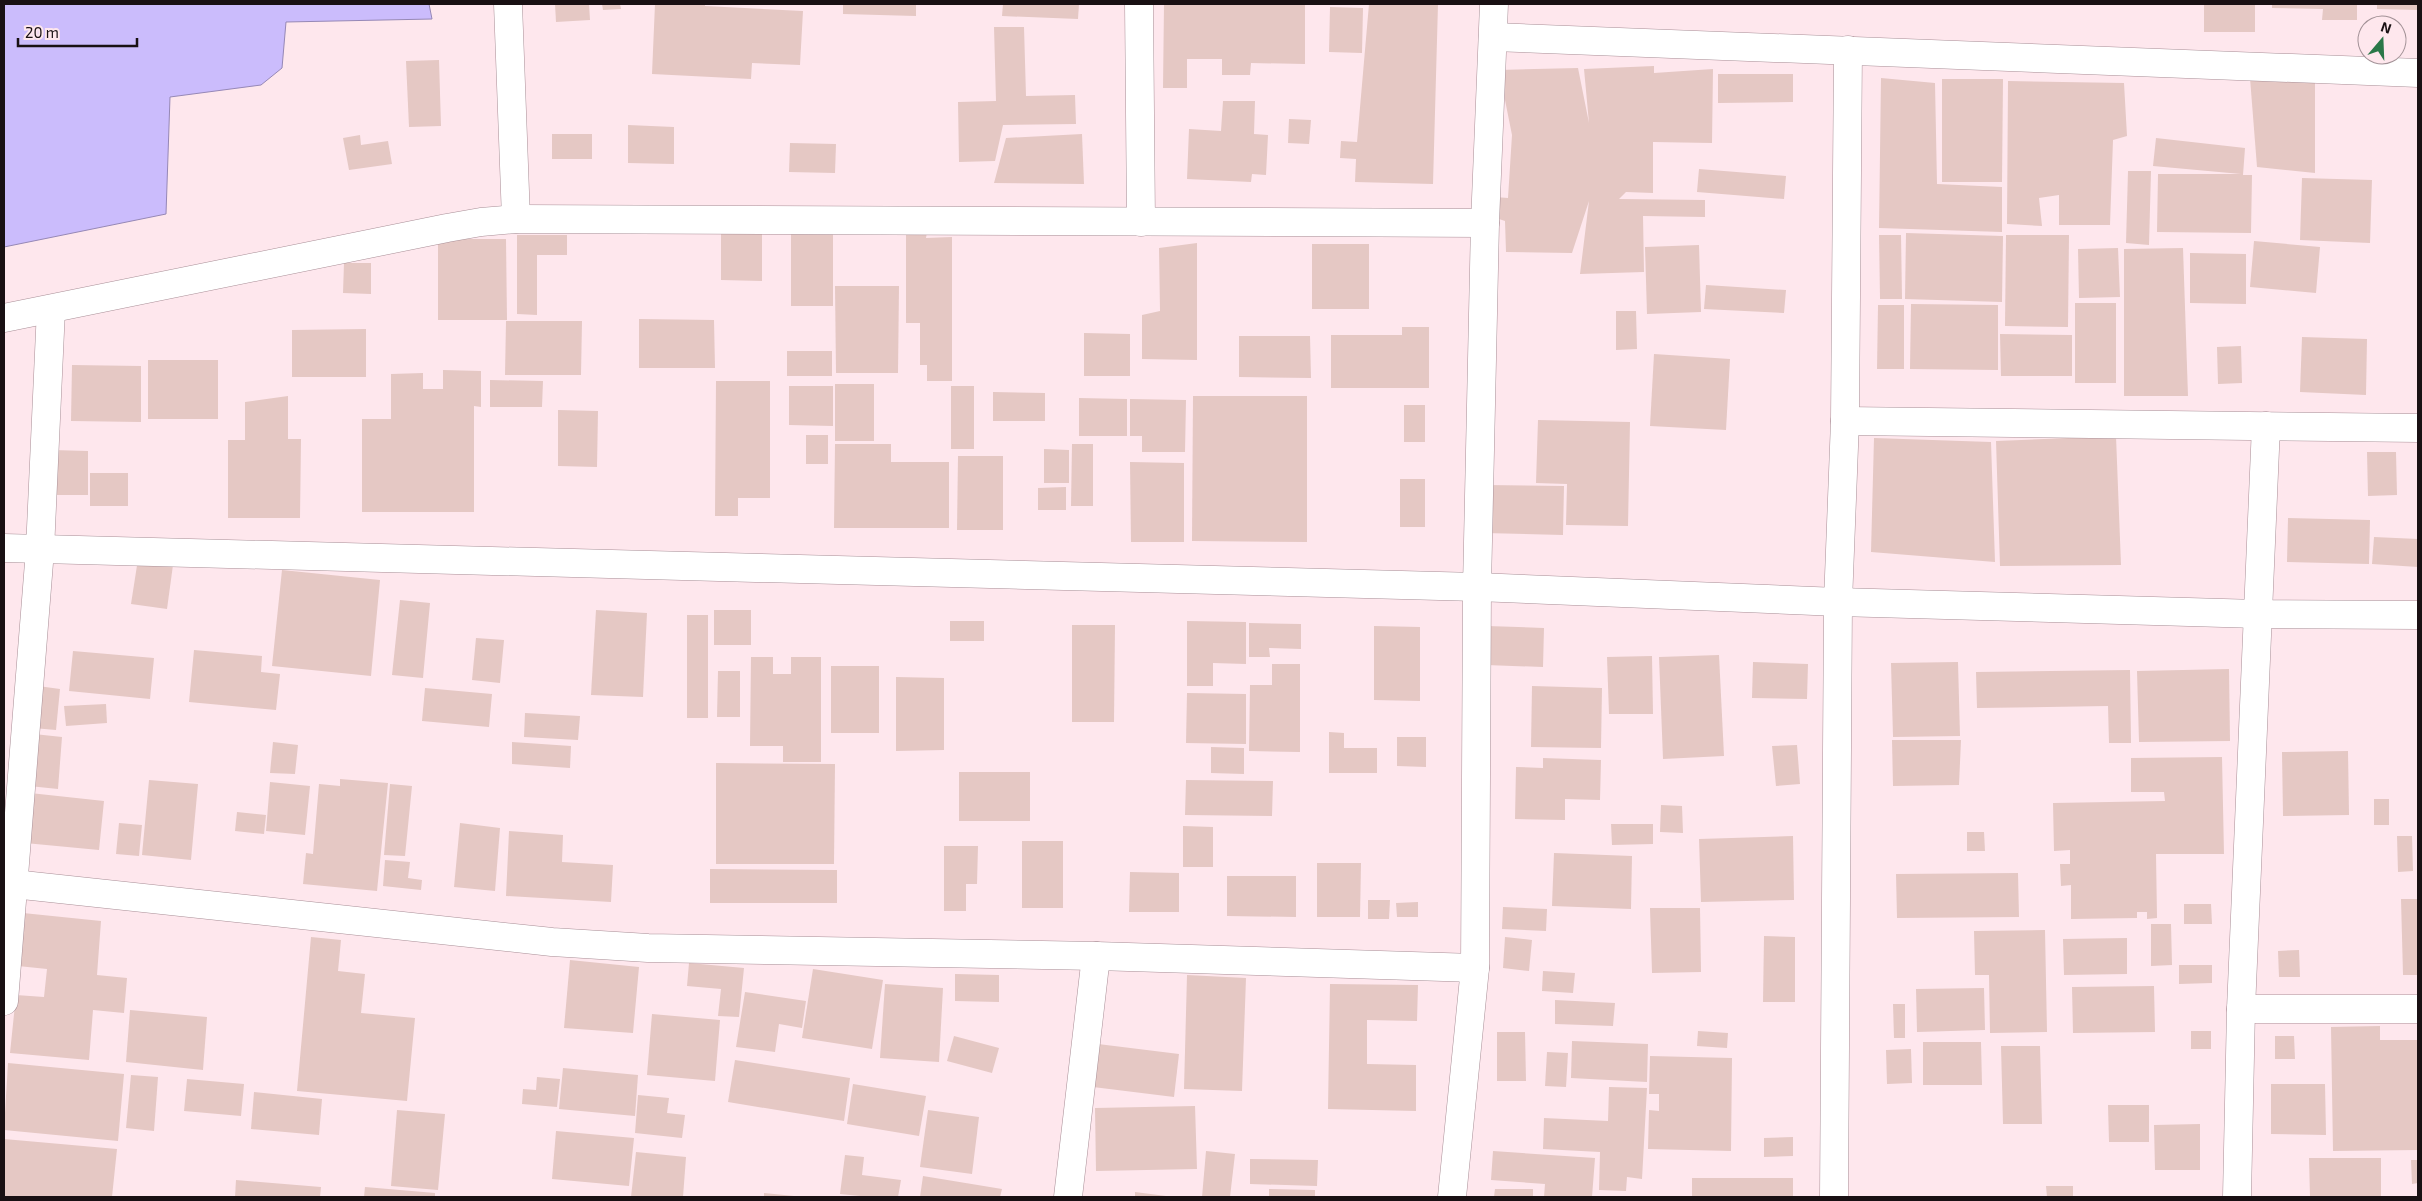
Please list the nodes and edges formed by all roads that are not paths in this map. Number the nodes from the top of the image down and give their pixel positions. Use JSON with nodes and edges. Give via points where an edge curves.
{"nodes":[{"id":1,"x":508,"y":4,"type":"edge"},
{"id":2,"x":1140,"y":4,"type":"edge"},
{"id":3,"x":1494,"y":4,"type":"edge"},
{"id":4,"x":1493,"y":37,"type":"junction"},
{"id":5,"x":1848,"y":50,"type":"junction"},
{"id":6,"x":2418,"y":74,"type":"edge"},
{"id":7,"x":516,"y":219,"type":"junction"},
{"id":8,"x":1141,"y":222,"type":"junction"},
{"id":9,"x":1485,"y":223,"type":"junction"},
{"id":10,"x":51,"y":309,"type":"junction"},
{"id":11,"x":4,"y":318,"type":"edge"},
{"id":12,"x":1845,"y":421,"type":"junction"},
{"id":13,"x":2266,"y":426,"type":"junction"},
{"id":14,"x":2418,"y":428,"type":"edge"},
{"id":15,"x":4,"y":548,"type":"edge"},
{"id":16,"x":40,"y":550,"type":"junction"},
{"id":17,"x":1477,"y":587,"type":"junction"},
{"id":18,"x":1838,"y":602,"type":"junction"},
{"id":19,"x":2258,"y":614,"type":"junction"},
{"id":20,"x":2418,"y":615,"type":"edge"},
{"id":21,"x":9,"y":883,"type":"edge"},
{"id":22,"x":1096,"y":956,"type":"junction"},
{"id":23,"x":1475,"y":968,"type":"junction"},
{"id":24,"x":4,"y":1001,"type":"edge"},
{"id":25,"x":2242,"y":1008,"type":"junction"},
{"id":26,"x":2418,"y":1010,"type":"edge"},
{"id":27,"x":1068,"y":1197,"type":"edge"},
{"id":28,"x":1452,"y":1197,"type":"edge"},
{"id":29,"x":1834,"y":1197,"type":"edge"},
{"id":30,"x":2237,"y":1197,"type":"edge"}],
"edges":[{"from":1,"to":7,"type":"street"},
{"from":2,"to":8,"type":"street"},
{"from":3,"to":4,"type":"street"},
{"from":4,"to":5,"type":"street"},
{"from":4,"to":9,"type":"street"},
{"from":5,"to":6,"type":"street"},
{"from":5,"to":12,"type":"street"},
{"from":7,"to":8,"type":"street"},
{"from":7,"to":10,"type":"street","via":[[438,230]]},
{"from":8,"to":9,"type":"street"},
{"from":9,"to":17,"type":"street"},
{"from":10,"to":11,"type":"street"},
{"from":10,"to":16,"type":"street"},
{"from":12,"to":13,"type":"street"},
{"from":12,"to":18,"type":"street"},
{"from":13,"to":14,"type":"street"},
{"from":13,"to":19,"type":"street"},
{"from":15,"to":16,"type":"street"},
{"from":16,"to":17,"type":"street"},
{"from":16,"to":21,"type":"street"},
{"from":17,"to":18,"type":"street"},
{"from":17,"to":23,"type":"street"},
{"from":18,"to":19,"type":"street"},
{"from":18,"to":29,"type":"street"},
{"from":19,"to":20,"type":"street"},
{"from":19,"to":25,"type":"street"},
{"from":21,"to":22,"type":"street","via":[[552,942],[744,951]]},
{"from":21,"to":24,"type":"street"},
{"from":22,"to":23,"type":"street"},
{"from":22,"to":27,"type":"street"},
{"from":23,"to":28,"type":"street"},
{"from":25,"to":26,"type":"street"},
{"from":25,"to":30,"type":"street"}]}
